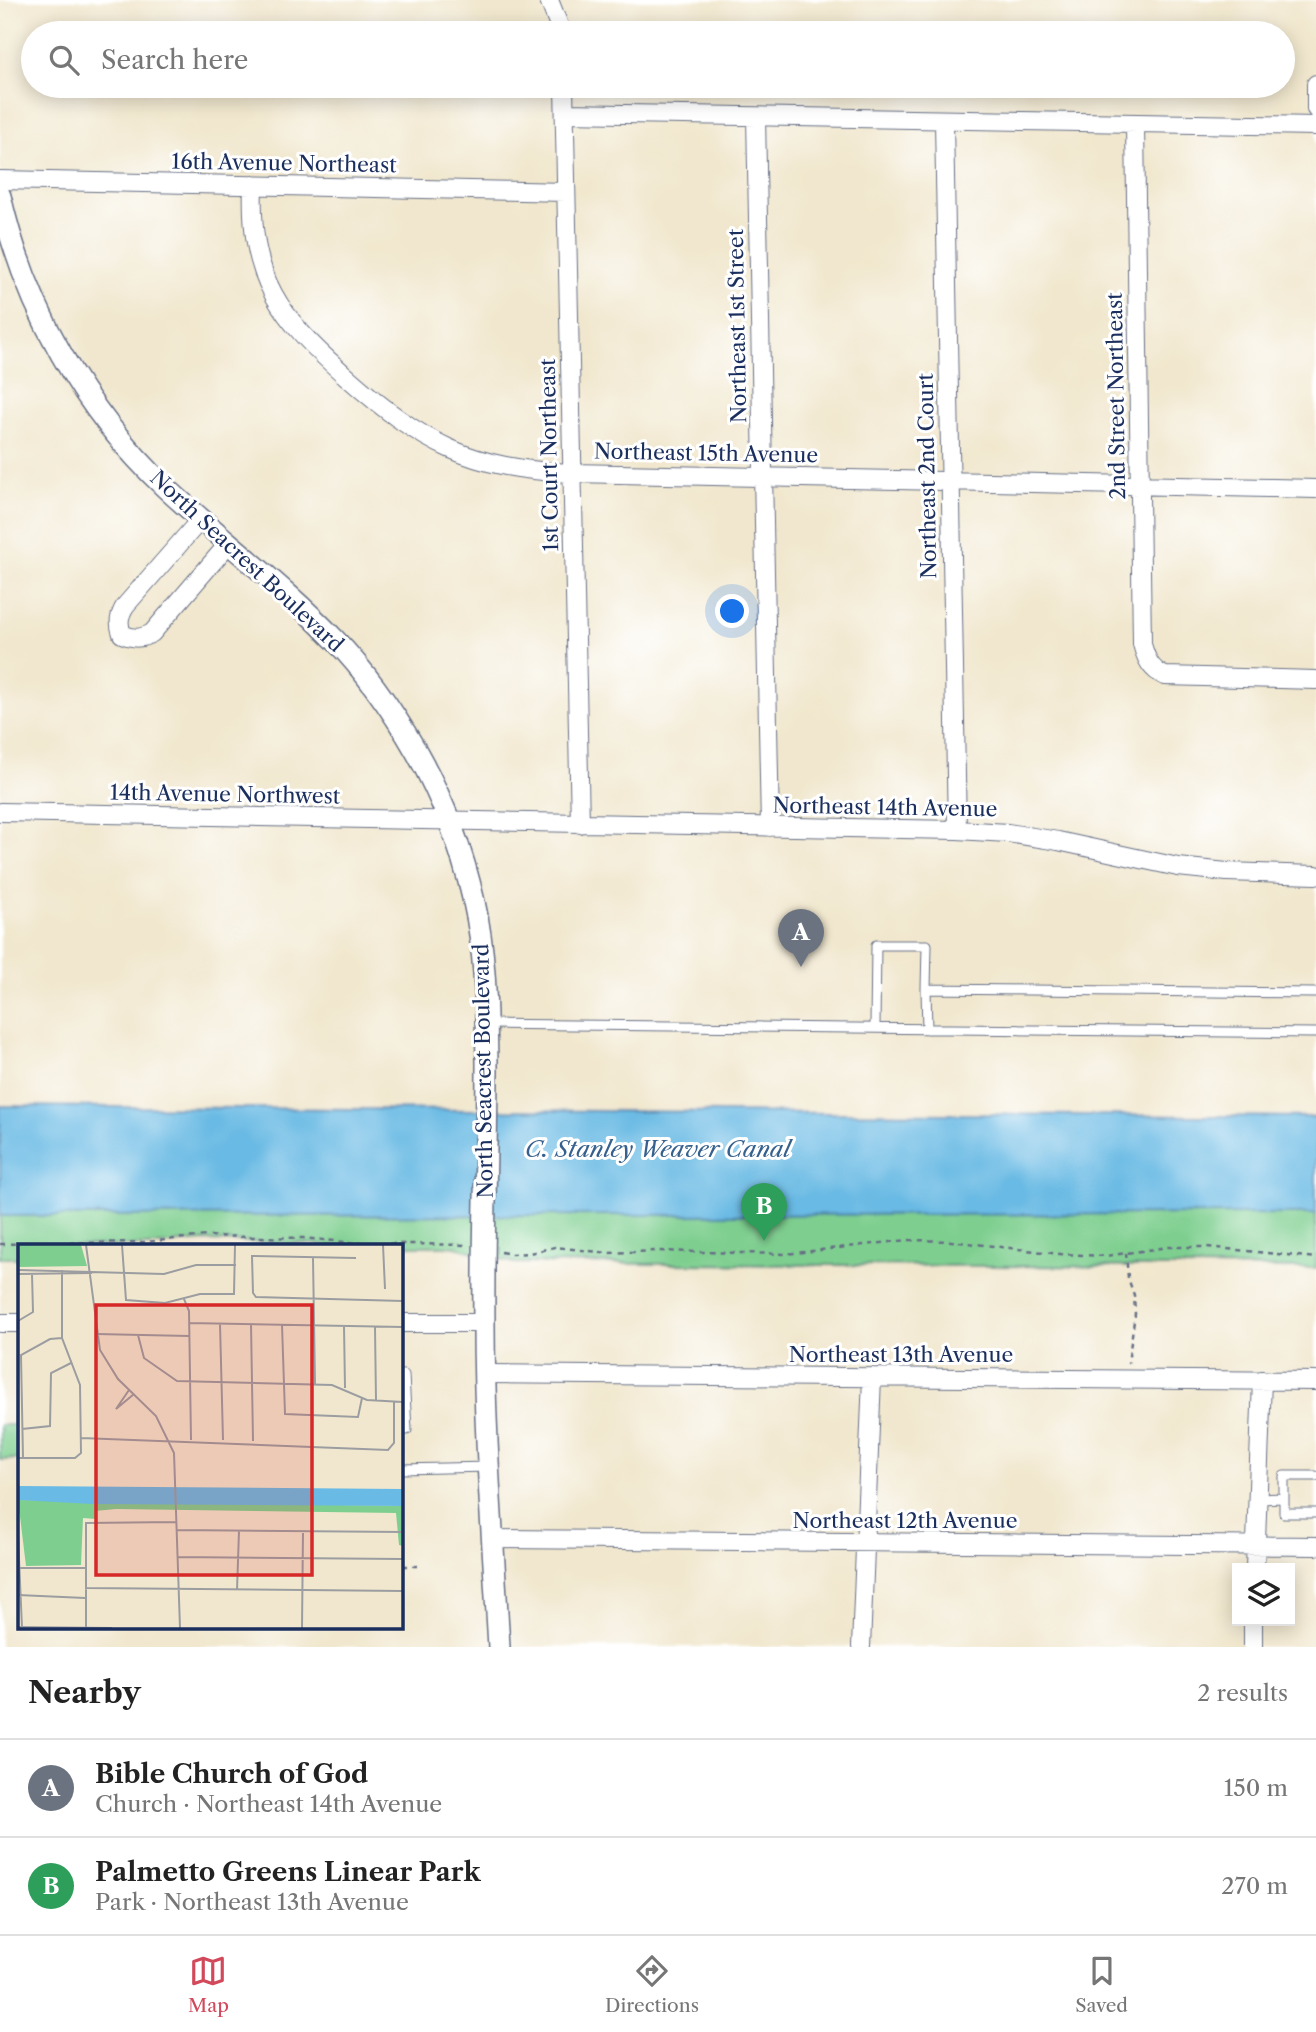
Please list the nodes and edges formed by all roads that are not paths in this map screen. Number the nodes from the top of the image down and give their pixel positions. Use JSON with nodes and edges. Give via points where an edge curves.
{"nodes":[{"id":1,"x":549,"y":0,"type":"edge"},
{"id":2,"x":557,"y":21,"type":"edge"},
{"id":3,"x":1316,"y":84,"type":"edge"},
{"id":4,"x":564,"y":98,"type":"edge"},
{"id":5,"x":1316,"y":108,"type":"edge"},
{"id":6,"x":565,"y":113,"type":"junction"},
{"id":7,"x":756,"y":117,"type":"junction"},
{"id":8,"x":944,"y":121,"type":"junction"},
{"id":9,"x":1135,"y":124,"type":"junction"},
{"id":10,"x":1316,"y":126,"type":"edge"},
{"id":11,"x":0,"y":180,"type":"edge"},
{"id":12,"x":253,"y":185,"type":"junction"},
{"id":13,"x":566,"y":192,"type":"junction"},
{"id":14,"x":0,"y":196,"type":"edge"},
{"id":15,"x":572,"y":473,"type":"junction"},
{"id":16,"x":762,"y":478,"type":"junction"},
{"id":17,"x":950,"y":481,"type":"junction"},
{"id":18,"x":1140,"y":485,"type":"junction"},
{"id":19,"x":1316,"y":489,"type":"edge"},
{"id":20,"x":201,"y":519,"type":"junction"},
{"id":21,"x":229,"y":543,"type":"junction"},
{"id":22,"x":1316,"y":680,"type":"edge"},
{"id":23,"x":0,"y":812,"type":"edge"},
{"id":24,"x":449,"y":821,"type":"junction"},
{"id":25,"x":580,"y":824,"type":"junction"},
{"id":26,"x":770,"y":827,"type":"junction"},
{"id":27,"x":957,"y":830,"type":"junction"},
{"id":28,"x":1316,"y":875,"type":"edge"},
{"id":29,"x":926,"y":989,"type":"junction"},
{"id":30,"x":1316,"y":993,"type":"edge"},
{"id":31,"x":486,"y":1024,"type":"junction"},
{"id":32,"x":875,"y":1028,"type":"junction"},
{"id":33,"x":927,"y":1028,"type":"junction"},
{"id":34,"x":1316,"y":1033,"type":"edge"},
{"id":35,"x":0,"y":1323,"type":"edge"},
{"id":36,"x":18,"y":1323,"type":"edge"},
{"id":37,"x":402,"y":1323,"type":"edge"},
{"id":38,"x":484,"y":1323,"type":"junction"},
{"id":39,"x":485,"y":1374,"type":"junction"},
{"id":40,"x":402,"y":1375,"type":"edge"},
{"id":41,"x":872,"y":1377,"type":"junction"},
{"id":42,"x":1262,"y":1380,"type":"junction"},
{"id":43,"x":1316,"y":1381,"type":"edge"},
{"id":44,"x":402,"y":1430,"type":"edge"},
{"id":45,"x":489,"y":1467,"type":"junction"},
{"id":46,"x":402,"y":1469,"type":"edge"},
{"id":47,"x":1316,"y":1476,"type":"edge"},
{"id":48,"x":1284,"y":1498,"type":"junction"},
{"id":49,"x":1257,"y":1499,"type":"junction"},
{"id":50,"x":1316,"y":1513,"type":"edge"},
{"id":51,"x":493,"y":1539,"type":"junction"},
{"id":52,"x":865,"y":1542,"type":"junction"},
{"id":53,"x":1255,"y":1545,"type":"junction"},
{"id":54,"x":1316,"y":1546,"type":"edge"},
{"id":55,"x":1255,"y":1563,"type":"edge"},
{"id":56,"x":1254,"y":1626,"type":"edge"},
{"id":57,"x":499,"y":1647,"type":"edge"},
{"id":58,"x":861,"y":1647,"type":"edge"},
{"id":59,"x":1253,"y":1647,"type":"edge"}],
"edges":[{"from":1,"to":2,"type":"street"},
{"from":3,"to":5,"type":"street"},
{"from":4,"to":6,"type":"street","name":"1st Court Northeast"},
{"from":6,"to":7,"type":"street"},
{"from":6,"to":13,"type":"street","name":"1st Court Northeast"},
{"from":7,"to":8,"type":"street"},
{"from":7,"to":16,"type":"street","name":"Northeast 1st Street"},
{"from":8,"to":9,"type":"street"},
{"from":8,"to":17,"type":"street","name":"Northeast 2nd Court"},
{"from":9,"to":10,"type":"street"},
{"from":9,"to":18,"type":"street","name":"2nd Street Northeast"},
{"from":11,"to":12,"type":"street","name":"16th Avenue Northeast"},
{"from":12,"to":13,"type":"street","name":"16th Avenue Northeast"},
{"from":12,"to":15,"type":"street","name":"Northeast 15th Avenue","via":[[254,238],[264,276],[290,323],[308,342],[386,411],[449,449],[518,470]]},
{"from":13,"to":15,"type":"street","name":"1st Court Northeast"},
{"from":14,"to":20,"type":"street","name":"North Seacrest Boulevard","via":[[25,279],[71,371],[132,454]]},
{"from":15,"to":16,"type":"street","name":"Northeast 15th Avenue"},
{"from":15,"to":25,"type":"street","name":"1st Court Northeast"},
{"from":16,"to":17,"type":"street","name":"Northeast 15th Avenue"},
{"from":16,"to":26,"type":"street","name":"Northeast 1st Street"},
{"from":17,"to":18,"type":"street","name":"Northeast 15th Avenue"},
{"from":17,"to":27,"type":"street","name":"Northeast 2nd Court"},
{"from":18,"to":19,"type":"street","name":"Northeast 15th Avenue"},
{"from":18,"to":22,"type":"street","name":"2nd Street Northeast","via":[[1142,644],[1150,666],[1172,677]]},
{"from":20,"to":21,"type":"street","name":"North Seacrest Boulevard"},
{"from":20,"to":21,"type":"street","via":[[124,606],[119,615],[122,634],[143,638],[152,633]]},
{"from":21,"to":24,"type":"street","name":"North Seacrest Boulevard","via":[[305,610],[367,677],[417,754]]},
{"from":23,"to":24,"type":"street","name":"14th Avenue Northwest"},
{"from":24,"to":25,"type":"street","name":"Northeast 14th Avenue"},
{"from":24,"to":31,"type":"street","name":"North Seacrest Boulevard","via":[[474,903]]},
{"from":25,"to":26,"type":"street","name":"Northeast 14th Avenue"},
{"from":26,"to":27,"type":"street","name":"Northeast 14th Avenue"},
{"from":27,"to":28,"type":"street","name":"Northeast 14th Avenue","via":[[1058,841],[1178,867]]},
{"from":29,"to":30,"type":"lane"},
{"from":29,"to":32,"type":"lane","via":[[927,945],[876,944]]},
{"from":29,"to":33,"type":"lane"},
{"from":31,"to":32,"type":"lane"},
{"from":31,"to":38,"type":"street","name":"North Seacrest Boulevard"},
{"from":32,"to":33,"type":"lane"},
{"from":33,"to":34,"type":"lane"},
{"from":35,"to":36,"type":"street"},
{"from":37,"to":38,"type":"street"},
{"from":38,"to":39,"type":"street","name":"North Seacrest Boulevard"},
{"from":39,"to":41,"type":"street","name":"Northeast 13th Avenue"},
{"from":39,"to":45,"type":"street","name":"North Seacrest Boulevard"},
{"from":40,"to":44,"type":"lane","via":[[407,1430]]},
{"from":41,"to":42,"type":"street","name":"Northeast 13th Avenue"},
{"from":41,"to":52,"type":"street"},
{"from":42,"to":43,"type":"street","name":"Northeast 13th Avenue"},
{"from":42,"to":49,"type":"street"},
{"from":45,"to":46,"type":"lane"},
{"from":45,"to":51,"type":"street","name":"North Seacrest Boulevard"},
{"from":47,"to":48,"type":"lane","via":[[1284,1476]]},
{"from":48,"to":49,"type":"lane"},
{"from":48,"to":50,"type":"lane","via":[[1284,1513]]},
{"from":49,"to":53,"type":"street"},
{"from":51,"to":52,"type":"street","name":"Northeast 12th Avenue"},
{"from":51,"to":57,"type":"street","name":"North Seacrest Boulevard"},
{"from":52,"to":53,"type":"street","name":"Northeast 12th Avenue"},
{"from":52,"to":58,"type":"street"},
{"from":53,"to":54,"type":"street","name":"Northeast 12th Avenue"},
{"from":53,"to":55,"type":"street"},
{"from":56,"to":59,"type":"street"}]}
